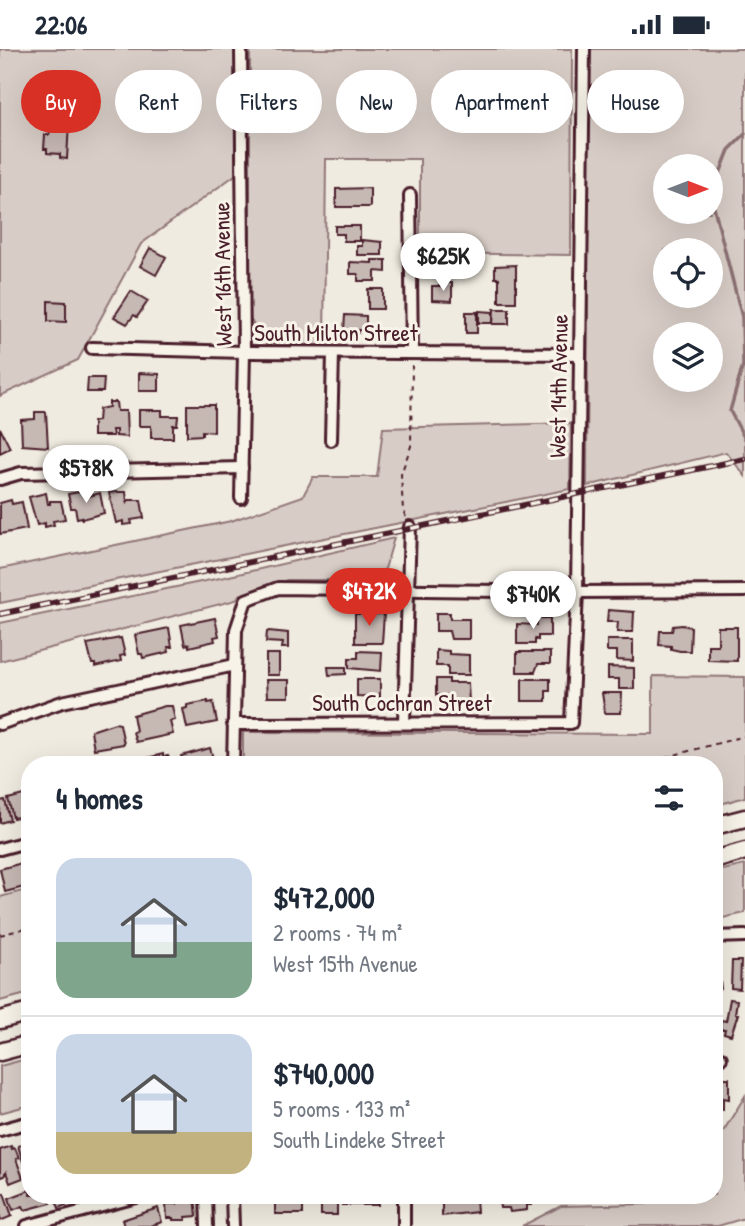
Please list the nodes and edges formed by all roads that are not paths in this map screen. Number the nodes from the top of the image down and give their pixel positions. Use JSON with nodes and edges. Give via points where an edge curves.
{"nodes":[{"id":1,"x":241,"y":49,"type":"edge"},
{"id":2,"x":584,"y":49,"type":"edge"},
{"id":3,"x":410,"y":195,"type":"dead end"},
{"id":4,"x":92,"y":348,"type":"dead end"},
{"id":5,"x":244,"y":352,"type":"junction"},
{"id":6,"x":332,"y":353,"type":"junction"},
{"id":7,"x":412,"y":353,"type":"junction"},
{"id":8,"x":579,"y":354,"type":"junction"},
{"id":9,"x":331,"y":440,"type":"dead end"},
{"id":10,"x":242,"y":468,"type":"junction"},
{"id":11,"x":0,"y":479,"type":"edge"},
{"id":12,"x":241,"y":498,"type":"dead end"},
{"id":13,"x":410,"y":527,"type":"road end"},
{"id":14,"x":409,"y":589,"type":"junction"},
{"id":15,"x":745,"y":591,"type":"edge"},
{"id":16,"x":577,"y":592,"type":"junction"},
{"id":17,"x":235,"y":665,"type":"junction"},
{"id":18,"x":404,"y":722,"type":"junction"},
{"id":19,"x":571,"y":723,"type":"joint"},
{"id":20,"x":0,"y":724,"type":"edge"},
{"id":21,"x":233,"y":724,"type":"junction"},
{"id":22,"x":233,"y":756,"type":"edge"},
{"id":23,"x":745,"y":818,"type":"edge"},
{"id":24,"x":723,"y":824,"type":"edge"},
{"id":25,"x":21,"y":844,"type":"edge"},
{"id":26,"x":0,"y":849,"type":"edge"},
{"id":27,"x":745,"y":851,"type":"edge"},
{"id":28,"x":723,"y":857,"type":"edge"},
{"id":29,"x":745,"y":936,"type":"edge"},
{"id":30,"x":723,"y":937,"type":"edge"},
{"id":31,"x":21,"y":1014,"type":"edge"},
{"id":32,"x":0,"y":1020,"type":"edge"},
{"id":33,"x":21,"y":1046,"type":"edge"},
{"id":34,"x":0,"y":1052,"type":"edge"},
{"id":35,"x":21,"y":1124,"type":"edge"},
{"id":36,"x":0,"y":1130,"type":"edge"},
{"id":37,"x":110,"y":1204,"type":"edge"},
{"id":38,"x":206,"y":1204,"type":"edge"},
{"id":39,"x":232,"y":1204,"type":"edge"},
{"id":40,"x":404,"y":1204,"type":"edge"},
{"id":41,"x":27,"y":1226,"type":"edge"},
{"id":42,"x":208,"y":1226,"type":"edge"},
{"id":43,"x":233,"y":1226,"type":"edge"},
{"id":44,"x":404,"y":1226,"type":"edge"}],
"edges":[{"from":1,"to":5,"type":"street","name":"West 16th Avenue"},
{"from":2,"to":8,"type":"street","name":"West 14th Avenue"},
{"from":3,"to":7,"type":"street"},
{"from":4,"to":5,"type":"street","name":"South Milton Street"},
{"from":5,"to":6,"type":"street","name":"South Milton Street"},
{"from":5,"to":10,"type":"street","name":"West 16th Avenue"},
{"from":6,"to":7,"type":"street","name":"South Milton Street"},
{"from":6,"to":9,"type":"street"},
{"from":7,"to":8,"type":"street","name":"South Milton Street"},
{"from":8,"to":16,"type":"street","name":"West 14th Avenue"},
{"from":10,"to":11,"type":"street","via":[[21,473]]},
{"from":10,"to":12,"type":"street","name":"West 16th Avenue"},
{"from":13,"to":14,"type":"street"},
{"from":14,"to":16,"type":"street"},
{"from":14,"to":17,"type":"street","via":[[278,588],[246,600],[236,630]]},
{"from":14,"to":18,"type":"street"},
{"from":15,"to":16,"type":"street"},
{"from":16,"to":19,"type":"street","name":"West 14th Avenue"},
{"from":17,"to":20,"type":"street","via":[[62,702]]},
{"from":17,"to":21,"type":"street"},
{"from":18,"to":19,"type":"street","name":"South Cochran Street"},
{"from":18,"to":21,"type":"street","name":"South Cochran Street"},
{"from":21,"to":22,"type":"street"},
{"from":23,"to":24,"type":"highway"},
{"from":25,"to":26,"type":"street"},
{"from":27,"to":28,"type":"highway"},
{"from":29,"to":30,"type":"street"},
{"from":31,"to":32,"type":"highway"},
{"from":33,"to":34,"type":"highway"},
{"from":35,"to":36,"type":"street"},
{"from":37,"to":41,"type":"street"},
{"from":38,"to":42,"type":"street"},
{"from":39,"to":43,"type":"street"},
{"from":40,"to":44,"type":"street"}]}
